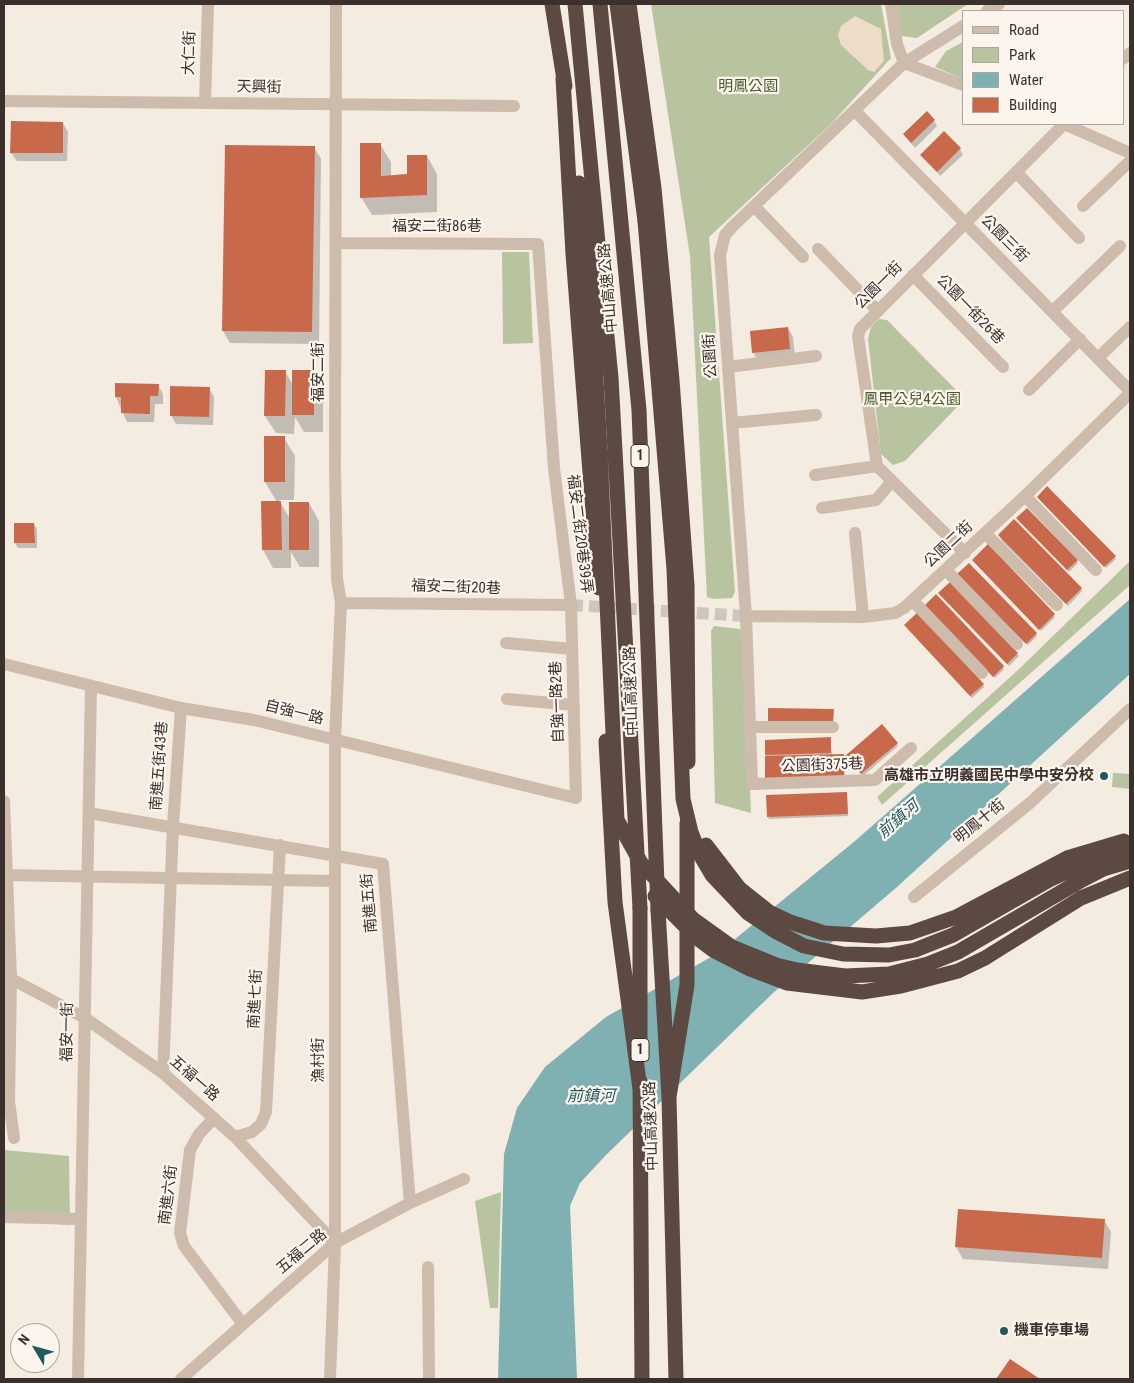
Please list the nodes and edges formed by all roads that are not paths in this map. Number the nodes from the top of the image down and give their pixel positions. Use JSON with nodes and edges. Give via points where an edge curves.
{"nodes":[{"id":1,"x":208,"y":4,"type":"edge"},
{"id":2,"x":336,"y":4,"type":"edge"},
{"id":3,"x":552,"y":4,"type":"edge"},
{"id":4,"x":575,"y":4,"type":"edge"},
{"id":5,"x":600,"y":4,"type":"edge"},
{"id":6,"x":617,"y":4,"type":"edge"},
{"id":7,"x":629,"y":4,"type":"edge"},
{"id":8,"x":891,"y":4,"type":"edge"},
{"id":9,"x":962,"y":27,"type":"edge"},
{"id":10,"x":904,"y":63,"type":"junction"},
{"id":11,"x":563,"y":78,"type":"junction"},
{"id":12,"x":962,"y":85,"type":"edge"},
{"id":13,"x":4,"y":102,"type":"edge"},
{"id":14,"x":205,"y":104,"type":"junction"},
{"id":15,"x":336,"y":105,"type":"junction"},
{"id":16,"x":514,"y":106,"type":"dead end"},
{"id":17,"x":855,"y":111,"type":"junction"},
{"id":18,"x":1063,"y":125,"type":"edge"},
{"id":19,"x":1066,"y":125,"type":"edge"},
{"id":20,"x":1130,"y":153,"type":"edge"},
{"id":21,"x":1130,"y":161,"type":"edge"},
{"id":22,"x":1016,"y":172,"type":"junction"},
{"id":23,"x":754,"y":206,"type":"junction"},
{"id":24,"x":1082,"y":206,"type":"dead end"},
{"id":25,"x":966,"y":223,"type":"junction"},
{"id":26,"x":1079,"y":238,"type":"dead end"},
{"id":27,"x":336,"y":243,"type":"junction"},
{"id":28,"x":538,"y":244,"type":"joint"},
{"id":29,"x":1126,"y":246,"type":"edge"},
{"id":30,"x":818,"y":249,"type":"dead end"},
{"id":31,"x":803,"y":256,"type":"dead end"},
{"id":32,"x":913,"y":275,"type":"junction"},
{"id":33,"x":878,"y":310,"type":"junction"},
{"id":34,"x":1053,"y":311,"type":"junction"},
{"id":35,"x":1130,"y":327,"type":"edge"},
{"id":36,"x":1080,"y":339,"type":"junction"},
{"id":37,"x":816,"y":356,"type":"dead end"},
{"id":38,"x":1098,"y":358,"type":"junction"},
{"id":39,"x":728,"y":367,"type":"junction"},
{"id":40,"x":1003,"y":367,"type":"dead end"},
{"id":41,"x":1029,"y":390,"type":"dead end"},
{"id":42,"x":1130,"y":392,"type":"edge"},
{"id":43,"x":816,"y":415,"type":"dead end"},
{"id":44,"x":732,"y":424,"type":"junction"},
{"id":45,"x":877,"y":466,"type":"junction"},
{"id":46,"x":815,"y":475,"type":"dead end"},
{"id":47,"x":892,"y":481,"type":"junction"},
{"id":48,"x":1025,"y":496,"type":"junction"},
{"id":49,"x":822,"y":508,"type":"dead end"},
{"id":50,"x":856,"y":533,"type":"dead end"},
{"id":51,"x":985,"y":533,"type":"junction"},
{"id":52,"x":965,"y":553,"type":"junction"},
{"id":53,"x":946,"y":570,"type":"junction"},
{"id":54,"x":1096,"y":570,"type":"dead end"},
{"id":55,"x":913,"y":601,"type":"junction"},
{"id":56,"x":341,"y":603,"type":"junction"},
{"id":57,"x":571,"y":605,"type":"junction"},
{"id":58,"x":1057,"y":605,"type":"dead end"},
{"id":59,"x":746,"y":616,"type":"junction"},
{"id":60,"x":864,"y":617,"type":"junction"},
{"id":61,"x":506,"y":643,"type":"dead end"},
{"id":62,"x":1017,"y":644,"type":"dead end"},
{"id":63,"x":572,"y":649,"type":"junction"},
{"id":64,"x":4,"y":664,"type":"edge"},
{"id":65,"x":982,"y":674,"type":"dead end"},
{"id":66,"x":91,"y":686,"type":"junction"},
{"id":67,"x":507,"y":699,"type":"dead end"},
{"id":68,"x":574,"y":705,"type":"junction"},
{"id":69,"x":181,"y":708,"type":"junction"},
{"id":70,"x":1130,"y":709,"type":"edge"},
{"id":71,"x":833,"y":727,"type":"dead end"},
{"id":72,"x":750,"y":728,"type":"junction"},
{"id":73,"x":335,"y":740,"type":"junction"},
{"id":74,"x":912,"y":748,"type":"dead end"},
{"id":75,"x":752,"y":784,"type":"joint"},
{"id":76,"x":683,"y":788,"type":"junction"},
{"id":77,"x":576,"y":798,"type":"joint"},
{"id":78,"x":4,"y":801,"type":"edge"},
{"id":79,"x":89,"y":813,"type":"junction"},
{"id":80,"x":617,"y":820,"type":"junction"},
{"id":81,"x":173,"y":826,"type":"junction"},
{"id":82,"x":1130,"y":840,"type":"edge"},
{"id":83,"x":280,"y":846,"type":"junction"},
{"id":84,"x":1130,"y":850,"type":"edge"},
{"id":85,"x":335,"y":855,"type":"junction"},
{"id":86,"x":1130,"y":861,"type":"edge"},
{"id":87,"x":5,"y":875,"type":"edge"},
{"id":88,"x":87,"y":877,"type":"junction"},
{"id":89,"x":171,"y":878,"type":"junction"},
{"id":90,"x":1130,"y":878,"type":"edge"},
{"id":91,"x":279,"y":880,"type":"junction"},
{"id":92,"x":335,"y":880,"type":"junction"},
{"id":93,"x":914,"y":897,"type":"dead end"},
{"id":94,"x":7,"y":976,"type":"edge"},
{"id":95,"x":85,"y":1018,"type":"junction"},
{"id":96,"x":163,"y":1073,"type":"junction"},
{"id":97,"x":640,"y":1090,"type":"junction"},
{"id":98,"x":669,"y":1097,"type":"junction"},
{"id":99,"x":6,"y":1101,"type":"edge"},
{"id":100,"x":214,"y":1118,"type":"junction"},
{"id":101,"x":236,"y":1137,"type":"junction"},
{"id":102,"x":14,"y":1138,"type":"dead end"},
{"id":103,"x":464,"y":1179,"type":"dead end"},
{"id":104,"x":410,"y":1203,"type":"junction"},
{"id":105,"x":4,"y":1217,"type":"edge"},
{"id":106,"x":81,"y":1219,"type":"junction"},
{"id":107,"x":335,"y":1244,"type":"junction"},
{"id":108,"x":428,"y":1267,"type":"dead end"},
{"id":109,"x":242,"y":1323,"type":"junction"},
{"id":110,"x":78,"y":1379,"type":"edge"},
{"id":111,"x":181,"y":1379,"type":"edge"},
{"id":112,"x":330,"y":1379,"type":"edge"},
{"id":113,"x":429,"y":1379,"type":"edge"},
{"id":114,"x":642,"y":1379,"type":"edge"},
{"id":115,"x":676,"y":1379,"type":"edge"}],
"edges":[{"from":1,"to":14,"type":"street","name":"大仁街"},
{"from":2,"to":15,"type":"street","name":"福安二街"},
{"from":3,"to":11,"type":"highway"},
{"from":4,"to":97,"type":"highway","name":"中山高速公路","number":"1","bridge":true,"via":[[611,388],[640,908]]},
{"from":5,"to":98,"type":"highway","name":"中山高速公路","number":"1","bridge":true,"via":[[639,410],[657,891]]},
{"from":6,"to":76,"type":"highway","bridge":true,"via":[[645,221],[674,569]]},
{"from":7,"to":98,"type":"highway","via":[[654,188],[672,380],[686,585],[688,956],[687,985]]},
{"from":8,"to":10,"type":"street","via":[[897,44]]},
{"from":9,"to":10,"type":"street","name":"公園街"},
{"from":10,"to":12,"type":"street"},
{"from":10,"to":17,"type":"street","name":"公園街"},
{"from":11,"to":80,"type":"highway","bridge":true,"via":[[574,138],[592,308]]},
{"from":11,"to":97,"type":"highway","via":[[573,254],[602,618],[614,882],[626,999]]},
{"from":13,"to":14,"type":"street","name":"天興街"},
{"from":14,"to":15,"type":"street","name":"天興街"},
{"from":15,"to":16,"type":"street","name":"天興街"},
{"from":15,"to":27,"type":"street","name":"福安二街"},
{"from":17,"to":23,"type":"street","name":"公園街"},
{"from":17,"to":25,"type":"street","name":"公園三街"},
{"from":18,"to":22,"type":"street","name":"公園一街"},
{"from":19,"to":20,"type":"street"},
{"from":21,"to":24,"type":"street"},
{"from":22,"to":25,"type":"street","name":"公園一街"},
{"from":22,"to":26,"type":"street"},
{"from":23,"to":31,"type":"street"},
{"from":23,"to":39,"type":"street","name":"公園街","via":[[725,235],[720,246]]},
{"from":25,"to":32,"type":"street","name":"公園一街"},
{"from":25,"to":34,"type":"street","name":"公園三街"},
{"from":27,"to":28,"type":"street","name":"福安二街86巷"},
{"from":27,"to":56,"type":"street","name":"福安二街","via":[[335,468],[337,580]]},
{"from":28,"to":57,"type":"street","name":"福安二街20巷39弄","via":[[554,468]]},
{"from":29,"to":34,"type":"street"},
{"from":30,"to":33,"type":"street"},
{"from":32,"to":33,"type":"street","name":"公園一街"},
{"from":32,"to":40,"type":"street","name":"公園一街26巷"},
{"from":33,"to":45,"type":"street","name":"公園一街","via":[[860,329],[858,336]]},
{"from":34,"to":36,"type":"street","name":"公園三街"},
{"from":35,"to":38,"type":"street"},
{"from":36,"to":38,"type":"street","name":"公園三街"},
{"from":36,"to":41,"type":"street"},
{"from":37,"to":39,"type":"street"},
{"from":38,"to":42,"type":"street","name":"公園三街"},
{"from":39,"to":44,"type":"street","name":"公園街"},
{"from":42,"to":48,"type":"street","name":"公園二街"},
{"from":43,"to":44,"type":"street"},
{"from":44,"to":59,"type":"street","name":"公園街"},
{"from":45,"to":46,"type":"street"},
{"from":45,"to":47,"type":"street"},
{"from":47,"to":49,"type":"street","via":[[876,500]]},
{"from":47,"to":52,"type":"street"},
{"from":48,"to":51,"type":"street","name":"公園二街"},
{"from":48,"to":54,"type":"street"},
{"from":50,"to":60,"type":"street"},
{"from":51,"to":52,"type":"street","name":"公園二街"},
{"from":51,"to":58,"type":"street"},
{"from":52,"to":53,"type":"street","name":"公園二街"},
{"from":53,"to":55,"type":"street","name":"公園二街"},
{"from":53,"to":62,"type":"street"},
{"from":55,"to":60,"type":"street","name":"公園二街","via":[[896,613]]},
{"from":55,"to":65,"type":"street"},
{"from":56,"to":57,"type":"street","name":"福安二街20巷"},
{"from":56,"to":73,"type":"street","name":"福安二街"},
{"from":57,"to":63,"type":"street","name":"自強一路2巷"},
{"from":59,"to":60,"type":"street","name":"公園二街"},
{"from":59,"to":72,"type":"street","name":"公園街"},
{"from":61,"to":63,"type":"street"},
{"from":63,"to":68,"type":"street","name":"自強一路2巷"},
{"from":64,"to":66,"type":"street","name":"自強一路"},
{"from":66,"to":69,"type":"street","name":"自強一路"},
{"from":66,"to":79,"type":"street","name":"福安一街"},
{"from":67,"to":68,"type":"street"},
{"from":68,"to":77,"type":"street","name":"自強一路2巷"},
{"from":69,"to":73,"type":"street","name":"自強一路","via":[[254,720]]},
{"from":69,"to":81,"type":"street","name":"南進五街43巷"},
{"from":70,"to":93,"type":"street","name":"明鳳十街","via":[[1030,803]]},
{"from":71,"to":72,"type":"street"},
{"from":72,"to":75,"type":"street","name":"公園街"},
{"from":73,"to":77,"type":"street","name":"自強一路"},
{"from":73,"to":85,"type":"street","name":"漁村街"},
{"from":74,"to":75,"type":"street","name":"公園街375巷","via":[[875,780]]},
{"from":76,"to":82,"type":"highway","bridge":true,"via":[[700,835],[740,889],[776,916],[836,935],[894,935],[931,926],[979,906],[1067,858]]},
{"from":76,"to":84,"type":"highway","bridge":true,"via":[[691,832],[699,853],[712,875],[735,901],[786,938],[804,946],[842,954],[889,955],[915,950],[953,935],[1049,880],[1091,861]]},
{"from":78,"to":87,"type":"street"},
{"from":79,"to":81,"type":"street","name":"南進五街"},
{"from":79,"to":88,"type":"street","name":"福安一街"},
{"from":80,"to":86,"type":"highway","bridge":true,"via":[[641,863],[660,885],[693,920],[722,940],[776,965],[846,976],[900,972],[940,960],[1089,877]]},
{"from":80,"to":90,"type":"highway","bridge":true,"via":[[633,866],[650,891],[697,938],[728,958],[772,978],[832,990],[862,992],[884,989],[958,971],[1081,898]]},
{"from":81,"to":83,"type":"street","name":"南進五街"},
{"from":81,"to":89,"type":"street"},
{"from":83,"to":85,"type":"street","name":"南進五街"},
{"from":83,"to":91,"type":"street","name":"南進七街"},
{"from":85,"to":92,"type":"street","name":"漁村街"},
{"from":85,"to":104,"type":"street","name":"南進五街","via":[[383,864]]},
{"from":87,"to":88,"type":"street"},
{"from":87,"to":94,"type":"street"},
{"from":88,"to":89,"type":"street"},
{"from":88,"to":95,"type":"street","name":"福安一街"},
{"from":89,"to":91,"type":"street"},
{"from":89,"to":96,"type":"street"},
{"from":91,"to":92,"type":"street"},
{"from":91,"to":101,"type":"street","name":"南進七街","via":[[266,1112],[261,1124],[252,1132]]},
{"from":92,"to":107,"type":"street","name":"漁村街"},
{"from":94,"to":95,"type":"street","name":"五福一路"},
{"from":94,"to":99,"type":"street"},
{"from":95,"to":96,"type":"street","name":"五福一路"},
{"from":95,"to":106,"type":"street","name":"福安一街"},
{"from":96,"to":100,"type":"street","name":"五福一路"},
{"from":97,"to":114,"type":"highway","name":"中山高速公路","number":"1"},
{"from":98,"to":115,"type":"highway","name":"中山高速公路","number":"1"},
{"from":99,"to":102,"type":"street"},
{"from":100,"to":101,"type":"street","name":"五福一路"},
{"from":100,"to":109,"type":"street","name":"南進六街","via":[[190,1150],[180,1233],[184,1246]]},
{"from":101,"to":107,"type":"street","name":"五福一路"},
{"from":103,"to":104,"type":"street","name":"五福二路"},
{"from":104,"to":107,"type":"street","name":"五福二路"},
{"from":105,"to":106,"type":"street"},
{"from":106,"to":110,"type":"street","name":"福安一街"},
{"from":107,"to":109,"type":"street","name":"五福二路"},
{"from":107,"to":112,"type":"street","name":"漁村街"},
{"from":108,"to":113,"type":"street"},
{"from":109,"to":111,"type":"street","name":"五福二路"}]}
